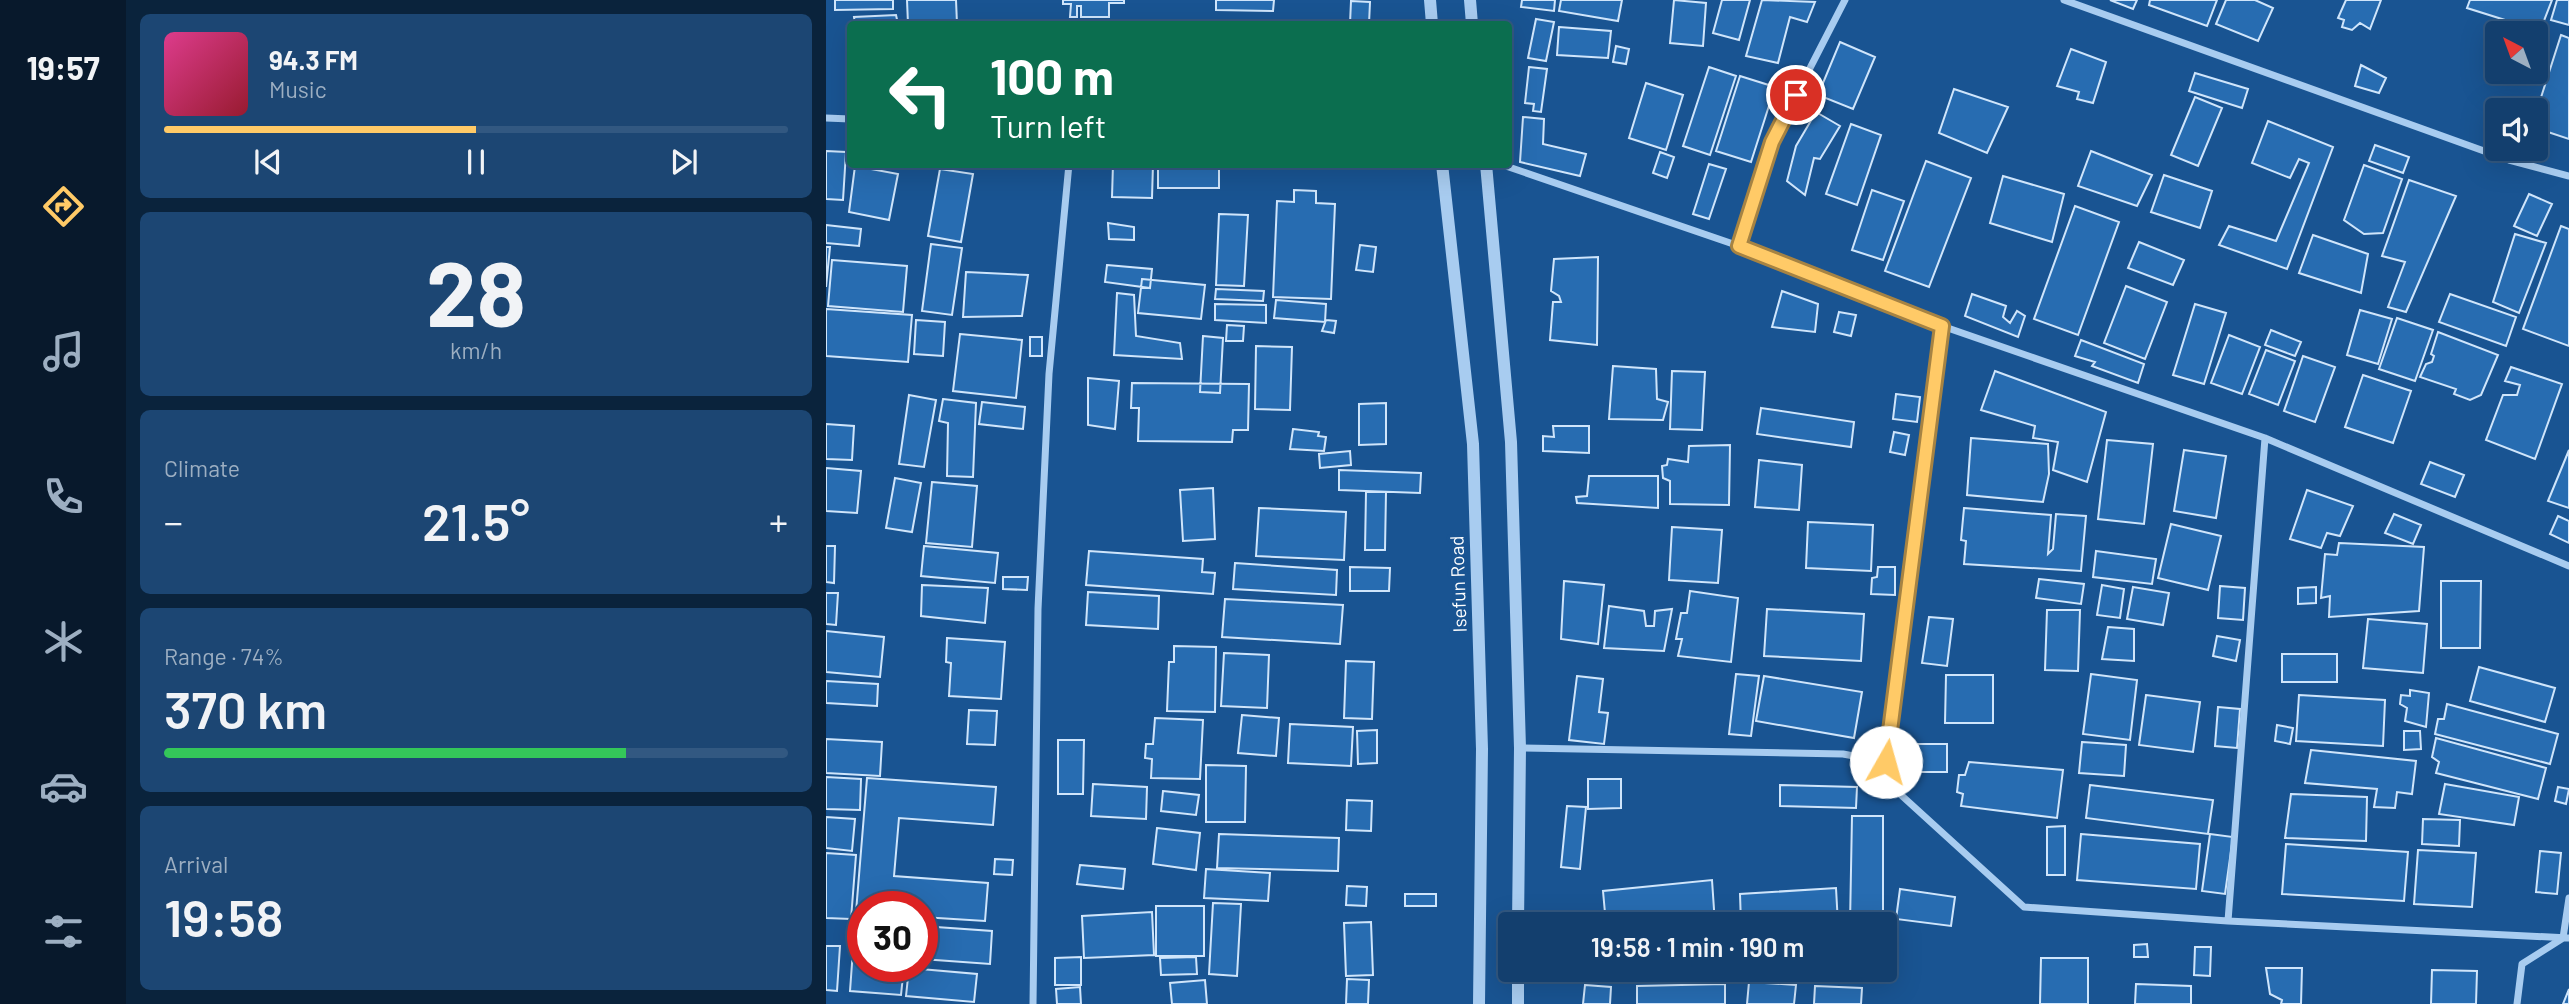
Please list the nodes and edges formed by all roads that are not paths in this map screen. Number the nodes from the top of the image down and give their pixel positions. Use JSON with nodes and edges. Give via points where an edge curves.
{"nodes":[{"id":1,"x":1430,"y":0,"type":"edge"},
{"id":2,"x":1470,"y":0,"type":"edge"},
{"id":3,"x":1845,"y":0,"type":"edge"},
{"id":4,"x":2064,"y":0,"type":"edge"},
{"id":5,"x":1432,"y":21,"type":"edge"},
{"id":6,"x":1472,"y":21,"type":"edge"},
{"id":7,"x":826,"y":118,"type":"edge"},
{"id":8,"x":847,"y":119,"type":"edge"},
{"id":9,"x":1069,"y":168,"type":"edge"},
{"id":10,"x":1442,"y":168,"type":"edge"},
{"id":11,"x":1486,"y":168,"type":"edge"},
{"id":12,"x":1512,"y":168,"type":"edge"},
{"id":13,"x":2569,"y":176,"type":"edge"},
{"id":14,"x":1739,"y":246,"type":"junction"},
{"id":15,"x":1942,"y":326,"type":"junction"},
{"id":16,"x":2265,"y":438,"type":"junction"},
{"id":17,"x":2569,"y":566,"type":"edge"},
{"id":18,"x":1520,"y":748,"type":"junction"},
{"id":19,"x":1886,"y":762,"type":"junction"},
{"id":20,"x":2569,"y":898,"type":"edge"},
{"id":21,"x":1518,"y":912,"type":"edge"},
{"id":22,"x":2228,"y":921,"type":"junction"},
{"id":23,"x":2566,"y":938,"type":"edge"},
{"id":24,"x":1518,"y":982,"type":"edge"},
{"id":25,"x":1032,"y":1004,"type":"edge"},
{"id":26,"x":1479,"y":1004,"type":"edge"},
{"id":27,"x":1518,"y":1004,"type":"edge"},
{"id":28,"x":2517,"y":1004,"type":"edge"}],
"edges":[{"from":1,"to":5,"type":"street"},
{"from":2,"to":6,"type":"street"},
{"from":3,"to":14,"type":"street","via":[[1772,142]]},
{"from":4,"to":13,"type":"street","via":[[2509,160]]},
{"from":7,"to":8,"type":"street"},
{"from":9,"to":25,"type":"street","via":[[1049,374],[1038,609]]},
{"from":10,"to":26,"type":"street","name":"Isefun Road","via":[[1473,444],[1482,749]]},
{"from":11,"to":18,"type":"street","via":[[1511,442]]},
{"from":12,"to":14,"type":"street"},
{"from":14,"to":15,"type":"street"},
{"from":15,"to":16,"type":"street"},
{"from":15,"to":19,"type":"street"},
{"from":16,"to":17,"type":"street"},
{"from":16,"to":22,"type":"street"},
{"from":18,"to":19,"type":"street","via":[[1843,754]]},
{"from":18,"to":21,"type":"street"},
{"from":19,"to":22,"type":"street","via":[[1901,795],[2024,907]]},
{"from":20,"to":23,"type":"street"},
{"from":22,"to":23,"type":"street"},
{"from":23,"to":28,"type":"street","via":[[2522,964]]},
{"from":24,"to":27,"type":"street"}]}
